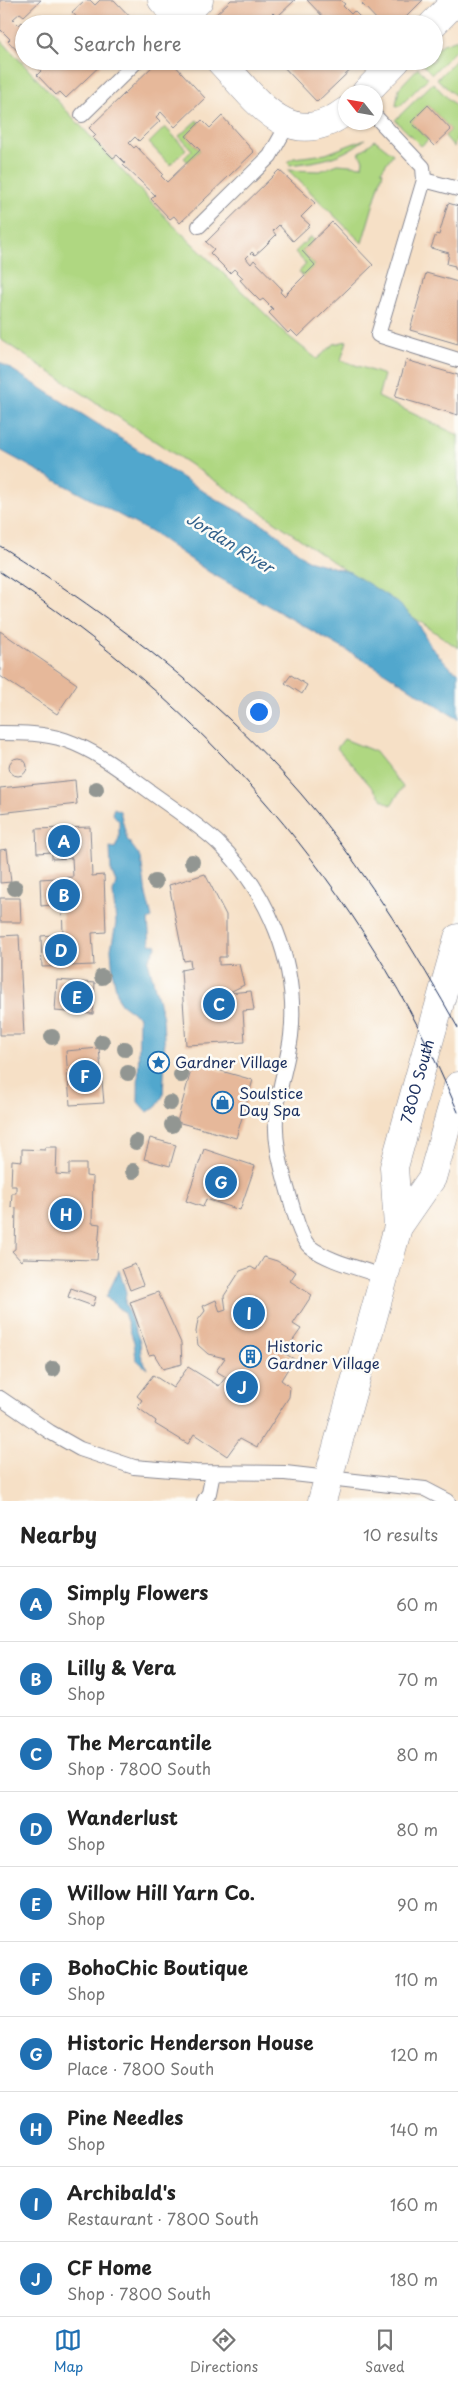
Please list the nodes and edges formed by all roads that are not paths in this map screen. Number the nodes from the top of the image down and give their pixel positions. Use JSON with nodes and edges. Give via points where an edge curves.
{"nodes":[{"id":1,"x":199,"y":0,"type":"edge"},
{"id":2,"x":457,"y":0,"type":"edge"},
{"id":3,"x":178,"y":15,"type":"edge"},
{"id":4,"x":442,"y":15,"type":"edge"},
{"id":5,"x":128,"y":70,"type":"edge"},
{"id":6,"x":228,"y":70,"type":"edge"},
{"id":7,"x":387,"y":70,"type":"edge"},
{"id":8,"x":373,"y":85,"type":"edge"},
{"id":9,"x":82,"y":115,"type":"dead end"},
{"id":10,"x":338,"y":116,"type":"edge"},
{"id":11,"x":288,"y":124,"type":"junction"},
{"id":12,"x":383,"y":125,"type":"edge"},
{"id":13,"x":424,"y":180,"type":"junction"},
{"id":14,"x":458,"y":190,"type":"edge"},
{"id":15,"x":199,"y":226,"type":"dead end"},
{"id":16,"x":458,"y":360,"type":"edge"},
{"id":17,"x":0,"y":733,"type":"edge"},
{"id":18,"x":458,"y":938,"type":"edge"},
{"id":19,"x":458,"y":1086,"type":"edge"},
{"id":20,"x":398,"y":1227,"type":"junction"},
{"id":21,"x":384,"y":1277,"type":"junction"},
{"id":22,"x":0,"y":1398,"type":"edge"},
{"id":23,"x":213,"y":1472,"type":"junction"},
{"id":24,"x":325,"y":1490,"type":"edge"},
{"id":25,"x":204,"y":1501,"type":"edge"},
{"id":26,"x":448,"y":1501,"type":"edge"}],
"edges":[{"from":1,"to":3,"type":"main road"},
{"from":2,"to":4,"type":"main road"},
{"from":5,"to":9,"type":"lane"},
{"from":6,"to":11,"type":"main road","via":[[268,112]]},
{"from":7,"to":8,"type":"main road"},
{"from":10,"to":11,"type":"main road","via":[[316,127]]},
{"from":11,"to":15,"type":"lane","via":[[270,156]]},
{"from":12,"to":13,"type":"lane","via":[[423,168]]},
{"from":13,"to":14,"type":"lane"},
{"from":13,"to":16,"type":"lane","via":[[378,335]]},
{"from":17,"to":21,"type":"lane","via":[[63,740],[96,754],[202,830],[224,850],[242,874],[277,930],[288,976],[291,1036],[275,1127],[297,1223],[308,1246],[333,1259]]},
{"from":18,"to":20,"type":"main road","name":"7800 South","via":[[394,1167]]},
{"from":19,"to":20,"type":"main road","name":"7800 South","via":[[432,1178]]},
{"from":20,"to":21,"type":"main road","name":"7800 South"},
{"from":21,"to":24,"type":"main road","name":"7800 South"},
{"from":22,"to":23,"type":"lane","via":[[65,1440],[101,1457],[134,1467]]},
{"from":23,"to":24,"type":"lane","via":[[285,1473]]},
{"from":23,"to":25,"type":"lane"},
{"from":24,"to":26,"type":"lane","via":[[425,1489]]}]}
